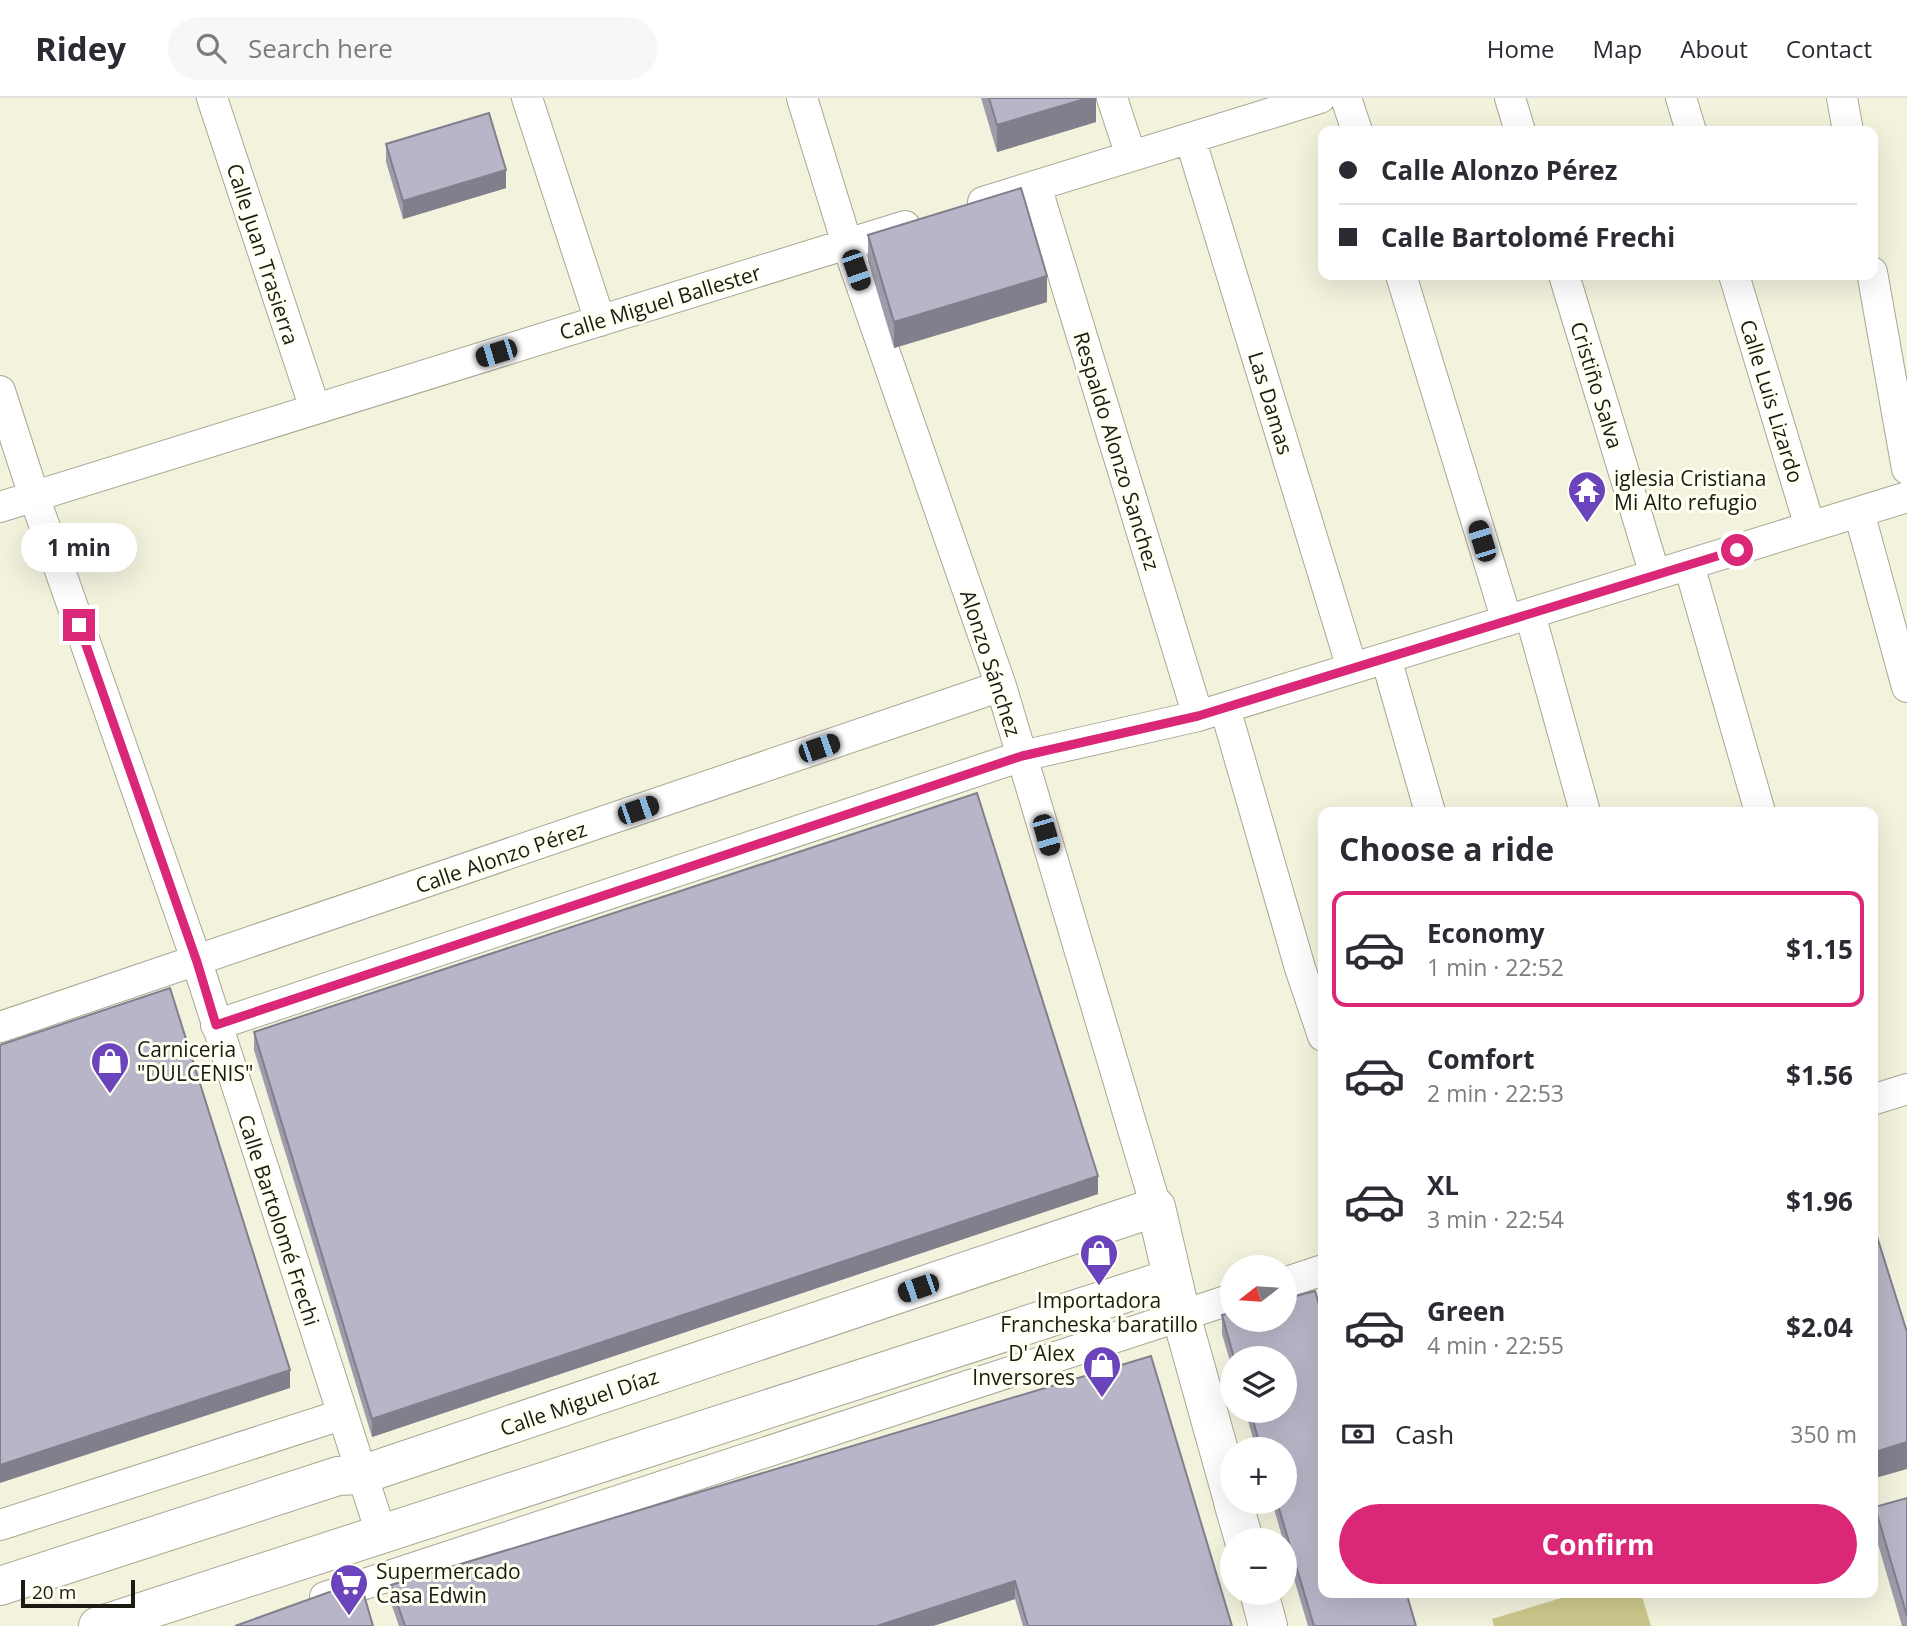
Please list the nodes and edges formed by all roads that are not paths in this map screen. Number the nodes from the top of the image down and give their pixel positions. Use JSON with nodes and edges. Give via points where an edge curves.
{"nodes":[{"id":1,"x":212,"y":98,"type":"edge"},
{"id":2,"x":527,"y":98,"type":"edge"},
{"id":3,"x":802,"y":98,"type":"edge"},
{"id":4,"x":1112,"y":98,"type":"edge"},
{"id":5,"x":1320,"y":98,"type":"edge"},
{"id":6,"x":1346,"y":98,"type":"edge"},
{"id":7,"x":1510,"y":98,"type":"edge"},
{"id":8,"x":1681,"y":98,"type":"edge"},
{"id":9,"x":1842,"y":98,"type":"edge"},
{"id":10,"x":1355,"y":126,"type":"edge"},
{"id":11,"x":1518,"y":126,"type":"edge"},
{"id":12,"x":1689,"y":126,"type":"edge"},
{"id":13,"x":1847,"y":126,"type":"edge"},
{"id":14,"x":1190,"y":138,"type":"junction"},
{"id":15,"x":1131,"y":156,"type":"junction"},
{"id":16,"x":1036,"y":186,"type":"junction"},
{"id":17,"x":847,"y":244,"type":"junction"},
{"id":18,"x":1403,"y":280,"type":"edge"},
{"id":19,"x":1566,"y":280,"type":"edge"},
{"id":20,"x":1736,"y":280,"type":"edge"},
{"id":21,"x":1873,"y":280,"type":"edge"},
{"id":22,"x":600,"y":321,"type":"junction"},
{"id":23,"x":0,"y":391,"type":"edge"},
{"id":24,"x":314,"y":409,"type":"junction"},
{"id":25,"x":1907,"y":469,"type":"edge"},
{"id":26,"x":34,"y":496,"type":"junction"},
{"id":27,"x":1907,"y":497,"type":"edge"},
{"id":28,"x":0,"y":507,"type":"edge"},
{"id":29,"x":1859,"y":513,"type":"junction"},
{"id":30,"x":1810,"y":527,"type":"junction"},
{"id":31,"x":1689,"y":565,"type":"junction"},
{"id":32,"x":1655,"y":575,"type":"junction"},
{"id":33,"x":1518,"y":617,"type":"junction"},
{"id":34,"x":1386,"y":658,"type":"junction"},
{"id":35,"x":1352,"y":668,"type":"junction"},
{"id":36,"x":1001,"y":686,"type":"junction"},
{"id":37,"x":1907,"y":687,"type":"edge"},
{"id":38,"x":1212,"y":712,"type":"junction"},
{"id":39,"x":1022,"y":756,"type":"junction"},
{"id":40,"x":1429,"y":807,"type":"edge"},
{"id":41,"x":1583,"y":807,"type":"edge"},
{"id":42,"x":1759,"y":807,"type":"edge"},
{"id":43,"x":197,"y":962,"type":"junction"},
{"id":44,"x":1318,"y":1020,"type":"edge"},
{"id":45,"x":216,"y":1025,"type":"junction"},
{"id":46,"x":0,"y":1027,"type":"edge"},
{"id":47,"x":1907,"y":1089,"type":"edge"},
{"id":48,"x":1878,"y":1098,"type":"edge"},
{"id":49,"x":1156,"y":1207,"type":"junction"},
{"id":50,"x":1318,"y":1272,"type":"edge"},
{"id":51,"x":1172,"y":1278,"type":"junction"},
{"id":52,"x":1297,"y":1279,"type":"edge"},
{"id":53,"x":1220,"y":1303,"type":"edge"},
{"id":54,"x":1181,"y":1315,"type":"junction"},
{"id":55,"x":341,"y":1415,"type":"junction"},
{"id":56,"x":1220,"y":1453,"type":"edge"},
{"id":57,"x":361,"y":1475,"type":"junction"},
{"id":58,"x":0,"y":1525,"type":"edge"},
{"id":59,"x":381,"y":1533,"type":"junction"},
{"id":60,"x":0,"y":1586,"type":"edge"},
{"id":61,"x":304,"y":1604,"type":"edge"},
{"id":62,"x":1262,"y":1605,"type":"edge"},
{"id":63,"x":99,"y":1626,"type":"edge"},
{"id":64,"x":1268,"y":1626,"type":"edge"}],
"edges":[{"from":1,"to":24,"type":"street","name":"Calle Juan Trasierra"},
{"from":2,"to":22,"type":"street"},
{"from":3,"to":17,"type":"street","name":"Alonzo Sánchez"},
{"from":4,"to":15,"type":"street"},
{"from":5,"to":14,"type":"street","name":"Calle Miguel Ballester"},
{"from":6,"to":10,"type":"street"},
{"from":7,"to":11,"type":"street"},
{"from":8,"to":12,"type":"street"},
{"from":9,"to":13,"type":"street"},
{"from":14,"to":15,"type":"street","name":"Calle Miguel Ballester"},
{"from":14,"to":35,"type":"street","name":"Las Damas"},
{"from":15,"to":16,"type":"street","name":"Calle Miguel Ballester"},
{"from":16,"to":17,"type":"street","name":"Calle Miguel Ballester"},
{"from":16,"to":38,"type":"street","name":"Respaldo Alonzo Sanchez"},
{"from":17,"to":22,"type":"street","name":"Calle Miguel Ballester"},
{"from":17,"to":36,"type":"street","name":"Alonzo Sánchez"},
{"from":18,"to":33,"type":"street"},
{"from":19,"to":32,"type":"street","name":"Cristiño Salva"},
{"from":20,"to":30,"type":"street","name":"Calle Luis Lizardo"},
{"from":21,"to":25,"type":"street"},
{"from":22,"to":24,"type":"street","name":"Calle Miguel Ballester"},
{"from":23,"to":26,"type":"street","name":"Calle Bartolomé Frechi"},
{"from":24,"to":26,"type":"street","name":"Calle Miguel Ballester"},
{"from":26,"to":28,"type":"street","name":"Calle Miguel Ballester"},
{"from":26,"to":43,"type":"street","name":"Calle Bartolomé Frechi"},
{"from":27,"to":29,"type":"street"},
{"from":29,"to":30,"type":"street"},
{"from":29,"to":37,"type":"street"},
{"from":30,"to":31,"type":"street"},
{"from":31,"to":32,"type":"street"},
{"from":31,"to":42,"type":"street"},
{"from":32,"to":33,"type":"street"},
{"from":33,"to":34,"type":"street"},
{"from":33,"to":41,"type":"street"},
{"from":34,"to":35,"type":"street"},
{"from":34,"to":40,"type":"street"},
{"from":35,"to":38,"type":"street"},
{"from":36,"to":39,"type":"street","name":"Alonzo Sánchez"},
{"from":36,"to":43,"type":"street","name":"Calle Alonzo Pérez"},
{"from":38,"to":39,"type":"street"},
{"from":38,"to":44,"type":"street","name":"Respaldo Alonzo Sanchez"},
{"from":39,"to":45,"type":"street"},
{"from":39,"to":49,"type":"street","name":"Alonzo Sánchez"},
{"from":43,"to":45,"type":"street","name":"Calle Bartolomé Frechi"},
{"from":43,"to":46,"type":"street","name":"Calle Alonzo Pérez"},
{"from":45,"to":55,"type":"street","name":"Calle Bartolomé Frechi"},
{"from":47,"to":48,"type":"street"},
{"from":49,"to":51,"type":"street","name":"Alonzo Sánchez"},
{"from":49,"to":57,"type":"street","name":"Calle Miguel Díaz"},
{"from":50,"to":52,"type":"street"},
{"from":51,"to":54,"type":"street","name":"Alonzo Sánchez"},
{"from":51,"to":59,"type":"street"},
{"from":53,"to":54,"type":"street"},
{"from":54,"to":56,"type":"street","name":"Alonzo Sánchez"},
{"from":54,"to":61,"type":"street"},
{"from":55,"to":57,"type":"street","name":"Calle Bartolomé Frechi"},
{"from":55,"to":58,"type":"street"},
{"from":57,"to":59,"type":"street","name":"Calle Bartolomé Frechi"},
{"from":57,"to":60,"type":"street","name":"Calle Miguel Díaz","via":[[338,1476]]},
{"from":59,"to":63,"type":"street"},
{"from":62,"to":64,"type":"street"}]}
